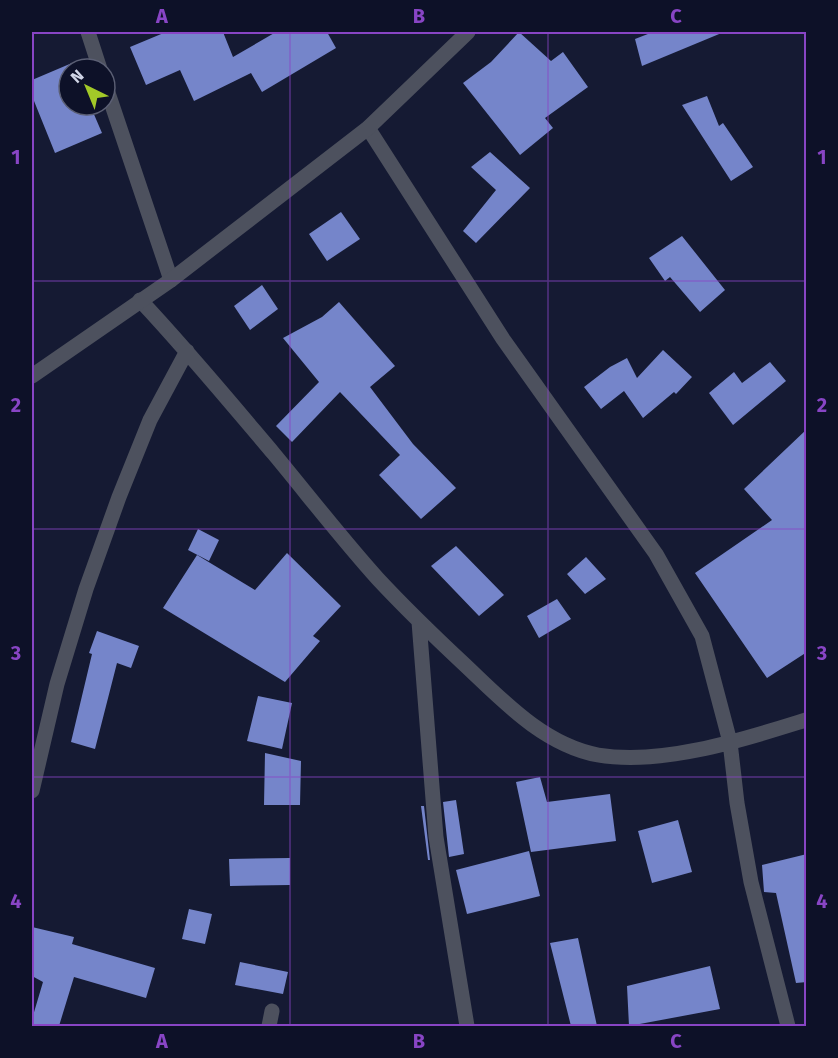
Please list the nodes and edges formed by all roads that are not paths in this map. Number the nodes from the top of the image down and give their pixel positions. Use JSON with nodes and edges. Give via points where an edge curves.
{"nodes":[{"id":1,"x":88,"y":32,"type":"edge"},
{"id":2,"x":468,"y":32,"type":"edge"},
{"id":3,"x":96,"y":57,"type":"edge"},
{"id":4,"x":116,"y":117,"type":"edge"},
{"id":5,"x":368,"y":128,"type":"junction"},
{"id":6,"x":171,"y":280,"type":"junction"},
{"id":7,"x":140,"y":300,"type":"junction"},
{"id":8,"x":188,"y":351,"type":"junction"},
{"id":9,"x":32,"y":376,"type":"edge"},
{"id":10,"x":419,"y":621,"type":"junction"},
{"id":11,"x":807,"y":720,"type":"edge"},
{"id":12,"x":730,"y":742,"type":"junction"},
{"id":13,"x":32,"y":791,"type":"edge"},
{"id":14,"x":272,"y":1011,"type":"dead end"},
{"id":15,"x":269,"y":1026,"type":"edge"},
{"id":16,"x":467,"y":1026,"type":"edge"},
{"id":17,"x":788,"y":1026,"type":"edge"}],
"edges":[{"from":1,"to":3,"type":"street"},
{"from":2,"to":5,"type":"street"},
{"from":4,"to":6,"type":"street"},
{"from":5,"to":6,"type":"street"},
{"from":5,"to":12,"type":"street","via":[[503,339],[656,554],[702,636]]},
{"from":6,"to":7,"type":"street"},
{"from":7,"to":8,"type":"street"},
{"from":7,"to":9,"type":"street"},
{"from":8,"to":10,"type":"street","via":[[377,578]]},
{"from":8,"to":13,"type":"street","via":[[150,420],[100,548],[57,684]]},
{"from":10,"to":12,"type":"street","via":[[504,702],[561,742],[597,754],[657,756]]},
{"from":10,"to":16,"type":"street","via":[[436,837]]},
{"from":11,"to":12,"type":"street"},
{"from":12,"to":17,"type":"street","via":[[751,882]]},
{"from":14,"to":15,"type":"street"}]}
